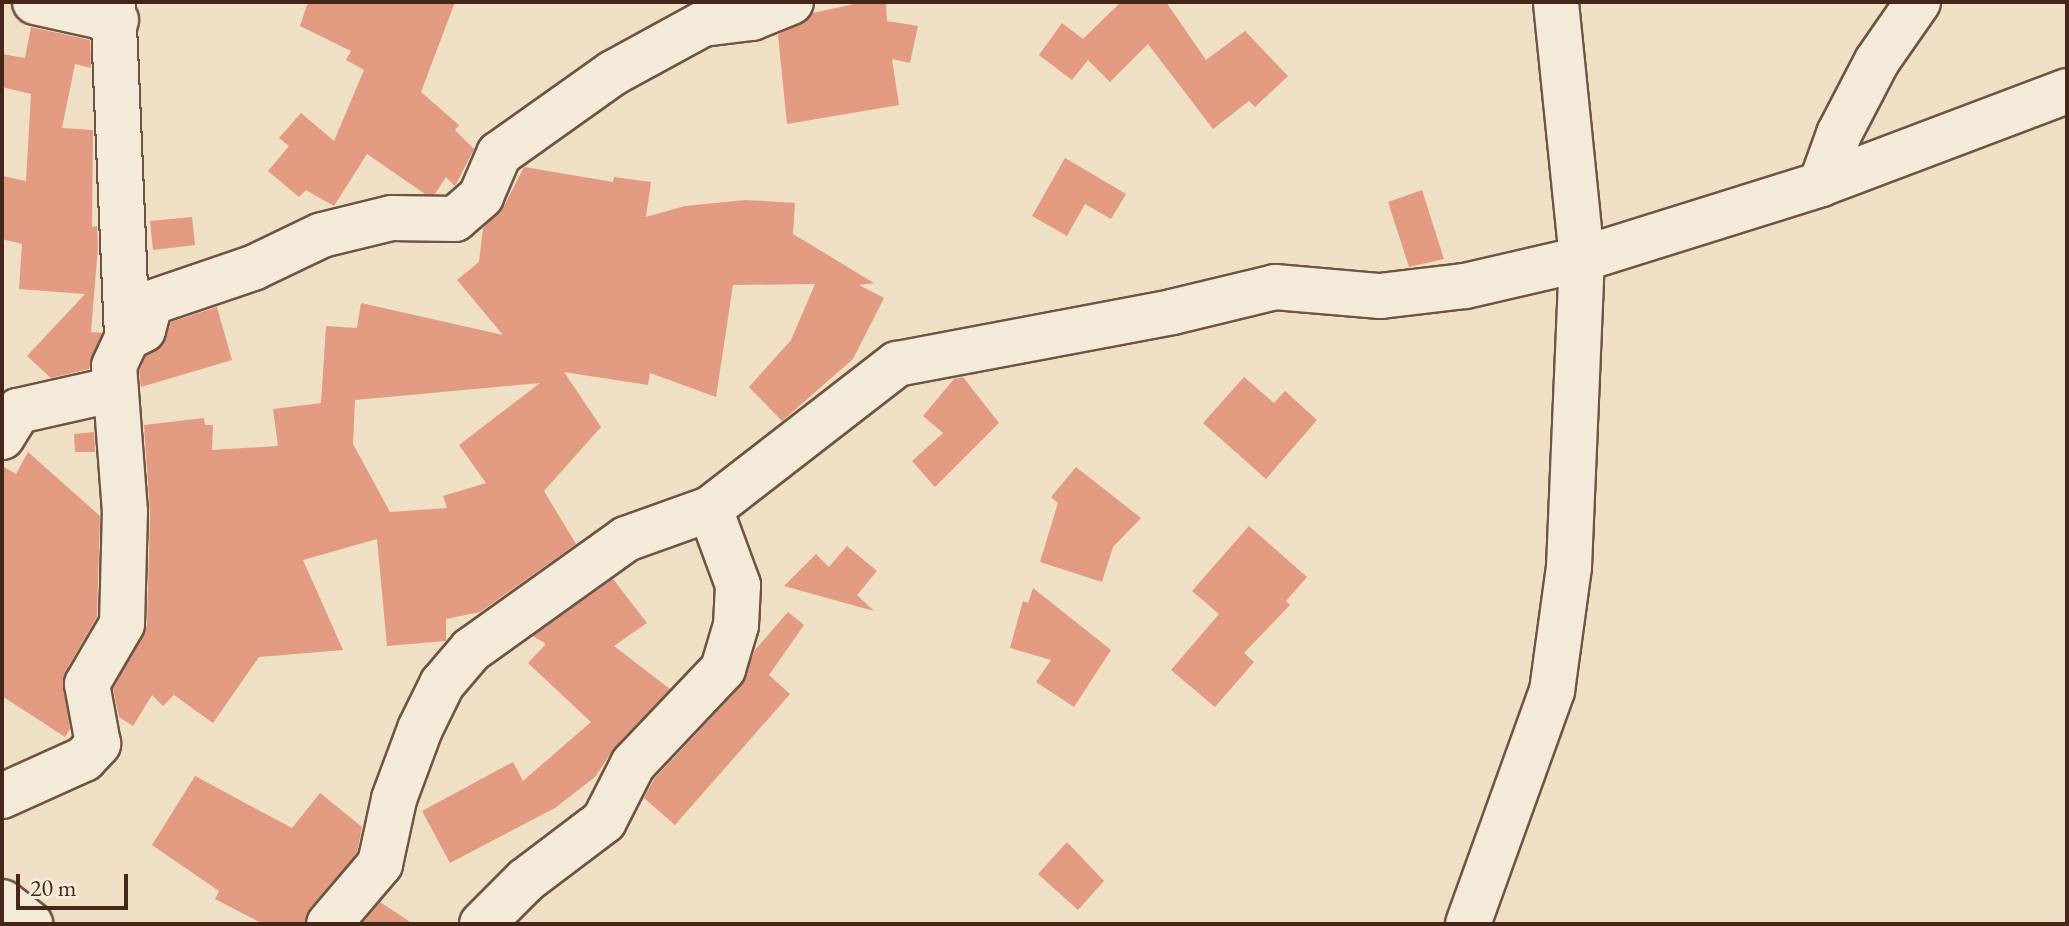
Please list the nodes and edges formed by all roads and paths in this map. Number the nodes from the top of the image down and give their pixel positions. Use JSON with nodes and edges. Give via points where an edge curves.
{"nodes":[{"id":1,"x":35,"y":2,"type":"edge"},
{"id":2,"x":791,"y":2,"type":"edge"},
{"id":3,"x":1556,"y":2,"type":"edge"},
{"id":4,"x":1918,"y":2,"type":"edge"},
{"id":5,"x":115,"y":11,"type":"edge"},
{"id":6,"x":2067,"y":91,"type":"edge"},
{"id":7,"x":1821,"y":184,"type":"junction"},
{"id":8,"x":1582,"y":259,"type":"junction"},
{"id":9,"x":127,"y":338,"type":"junction"},
{"id":10,"x":116,"y":389,"type":"junction"},
{"id":11,"x":2,"y":437,"type":"edge"},
{"id":12,"x":710,"y":509,"type":"junction"},
{"id":13,"x":2,"y":796,"type":"edge"},
{"id":14,"x":2,"y":902,"type":"edge"},
{"id":15,"x":494,"y":922,"type":"edge"},
{"id":16,"x":30,"y":924,"type":"edge"},
{"id":17,"x":329,"y":924,"type":"edge"},
{"id":18,"x":1468,"y":924,"type":"edge"}],
"edges":[{"from":1,"to":5,"type":"street"},
{"from":2,"to":9,"type":"street","via":[[752,18],[703,24],[613,73],[499,154],[481,196],[455,219],[392,218],[322,235],[253,268],[150,303],[143,330]]},
{"from":3,"to":8,"type":"street"},
{"from":4,"to":7,"type":"street","via":[[1877,61],[1839,134]]},
{"from":5,"to":9,"type":"street"},
{"from":6,"to":7,"type":"street"},
{"from":7,"to":8,"type":"street"},
{"from":8,"to":12,"type":"street","via":[[1465,286],[1381,296],[1275,287],[897,364]]},
{"from":8,"to":18,"type":"street","via":[[1569,567],[1552,691]]},
{"from":9,"to":10,"type":"street","via":[[114,366]]},
{"from":10,"to":11,"type":"street","via":[[18,411]]},
{"from":10,"to":13,"type":"street","via":[[125,512],[122,624],[87,684],[98,744],[84,759]]},
{"from":12,"to":15,"type":"street","via":[[738,585],[736,625],[723,669],[633,764],[604,821],[526,880]]},
{"from":12,"to":17,"type":"street","via":[[626,539],[471,650],[442,684],[420,729],[394,799],[380,864]]},
{"from":14,"to":16,"type":"street"}]}
